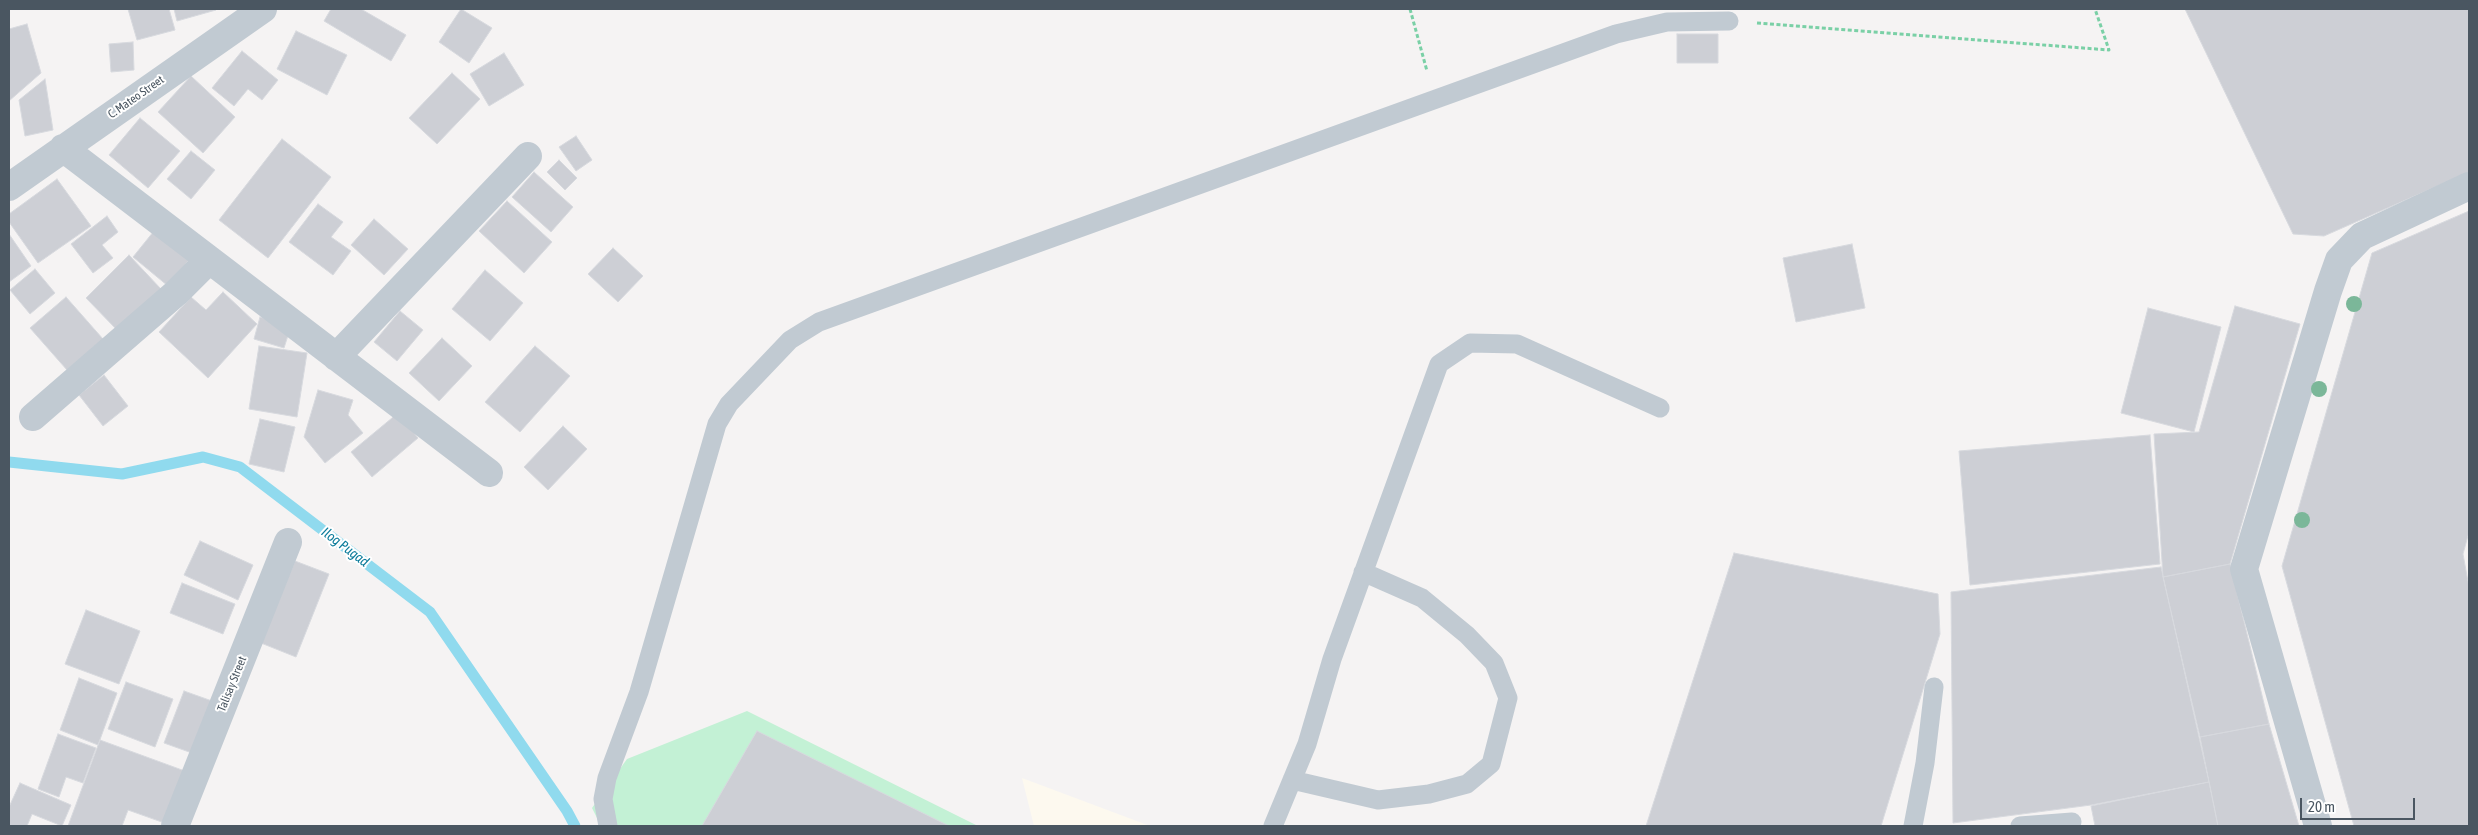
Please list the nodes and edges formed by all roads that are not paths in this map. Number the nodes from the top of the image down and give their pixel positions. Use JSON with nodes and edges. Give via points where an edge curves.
{"nodes":[{"id":1,"x":263,"y":9,"type":"edge"},
{"id":2,"x":1729,"y":21,"type":"road end"},
{"id":3,"x":62,"y":148,"type":"junction"},
{"id":4,"x":528,"y":156,"type":"dead end"},
{"id":5,"x":9,"y":186,"type":"edge"},
{"id":6,"x":2469,"y":186,"type":"edge"},
{"id":7,"x":209,"y":260,"type":"junction"},
{"id":8,"x":336,"y":357,"type":"junction"},
{"id":9,"x":1660,"y":408,"type":"dead end"},
{"id":10,"x":33,"y":417,"type":"dead end"},
{"id":11,"x":489,"y":473,"type":"dead end"},
{"id":12,"x":288,"y":542,"type":"dead end"},
{"id":13,"x":1364,"y":572,"type":"junction"},
{"id":14,"x":1934,"y":687,"type":"dead end"},
{"id":15,"x":1292,"y":780,"type":"junction"},
{"id":16,"x":2072,"y":822,"type":"dead end"},
{"id":17,"x":175,"y":826,"type":"edge"},
{"id":18,"x":608,"y":826,"type":"edge"},
{"id":19,"x":1273,"y":826,"type":"edge"},
{"id":20,"x":1913,"y":826,"type":"edge"},
{"id":21,"x":2020,"y":826,"type":"edge"},
{"id":22,"x":2318,"y":826,"type":"edge"}],
"edges":[{"from":1,"to":3,"type":"street","name":"C. Mateo Street"},
{"from":2,"to":18,"type":"lane","via":[[1667,22],[1616,34],[819,322],[790,340],[729,404],[717,424],[638,692],[607,778],[603,799]]},
{"from":3,"to":5,"type":"street","name":"C. Mateo Street"},
{"from":3,"to":7,"type":"street"},
{"from":4,"to":8,"type":"street"},
{"from":6,"to":22,"type":"street","via":[[2362,236],[2339,260],[2244,569]]},
{"from":7,"to":8,"type":"street"},
{"from":7,"to":10,"type":"street","via":[[176,293]]},
{"from":8,"to":11,"type":"street"},
{"from":9,"to":13,"type":"lane","via":[[1517,344],[1470,343],[1439,364]]},
{"from":12,"to":17,"type":"street","name":"Talisay Street"},
{"from":13,"to":15,"type":"lane"},
{"from":13,"to":15,"type":"lane","via":[[1422,598],[1467,635],[1494,663],[1508,698],[1490,764],[1467,784],[1429,794],[1378,800]]},
{"from":14,"to":20,"type":"lane"},
{"from":15,"to":19,"type":"lane"},
{"from":16,"to":21,"type":"lane"}]}
